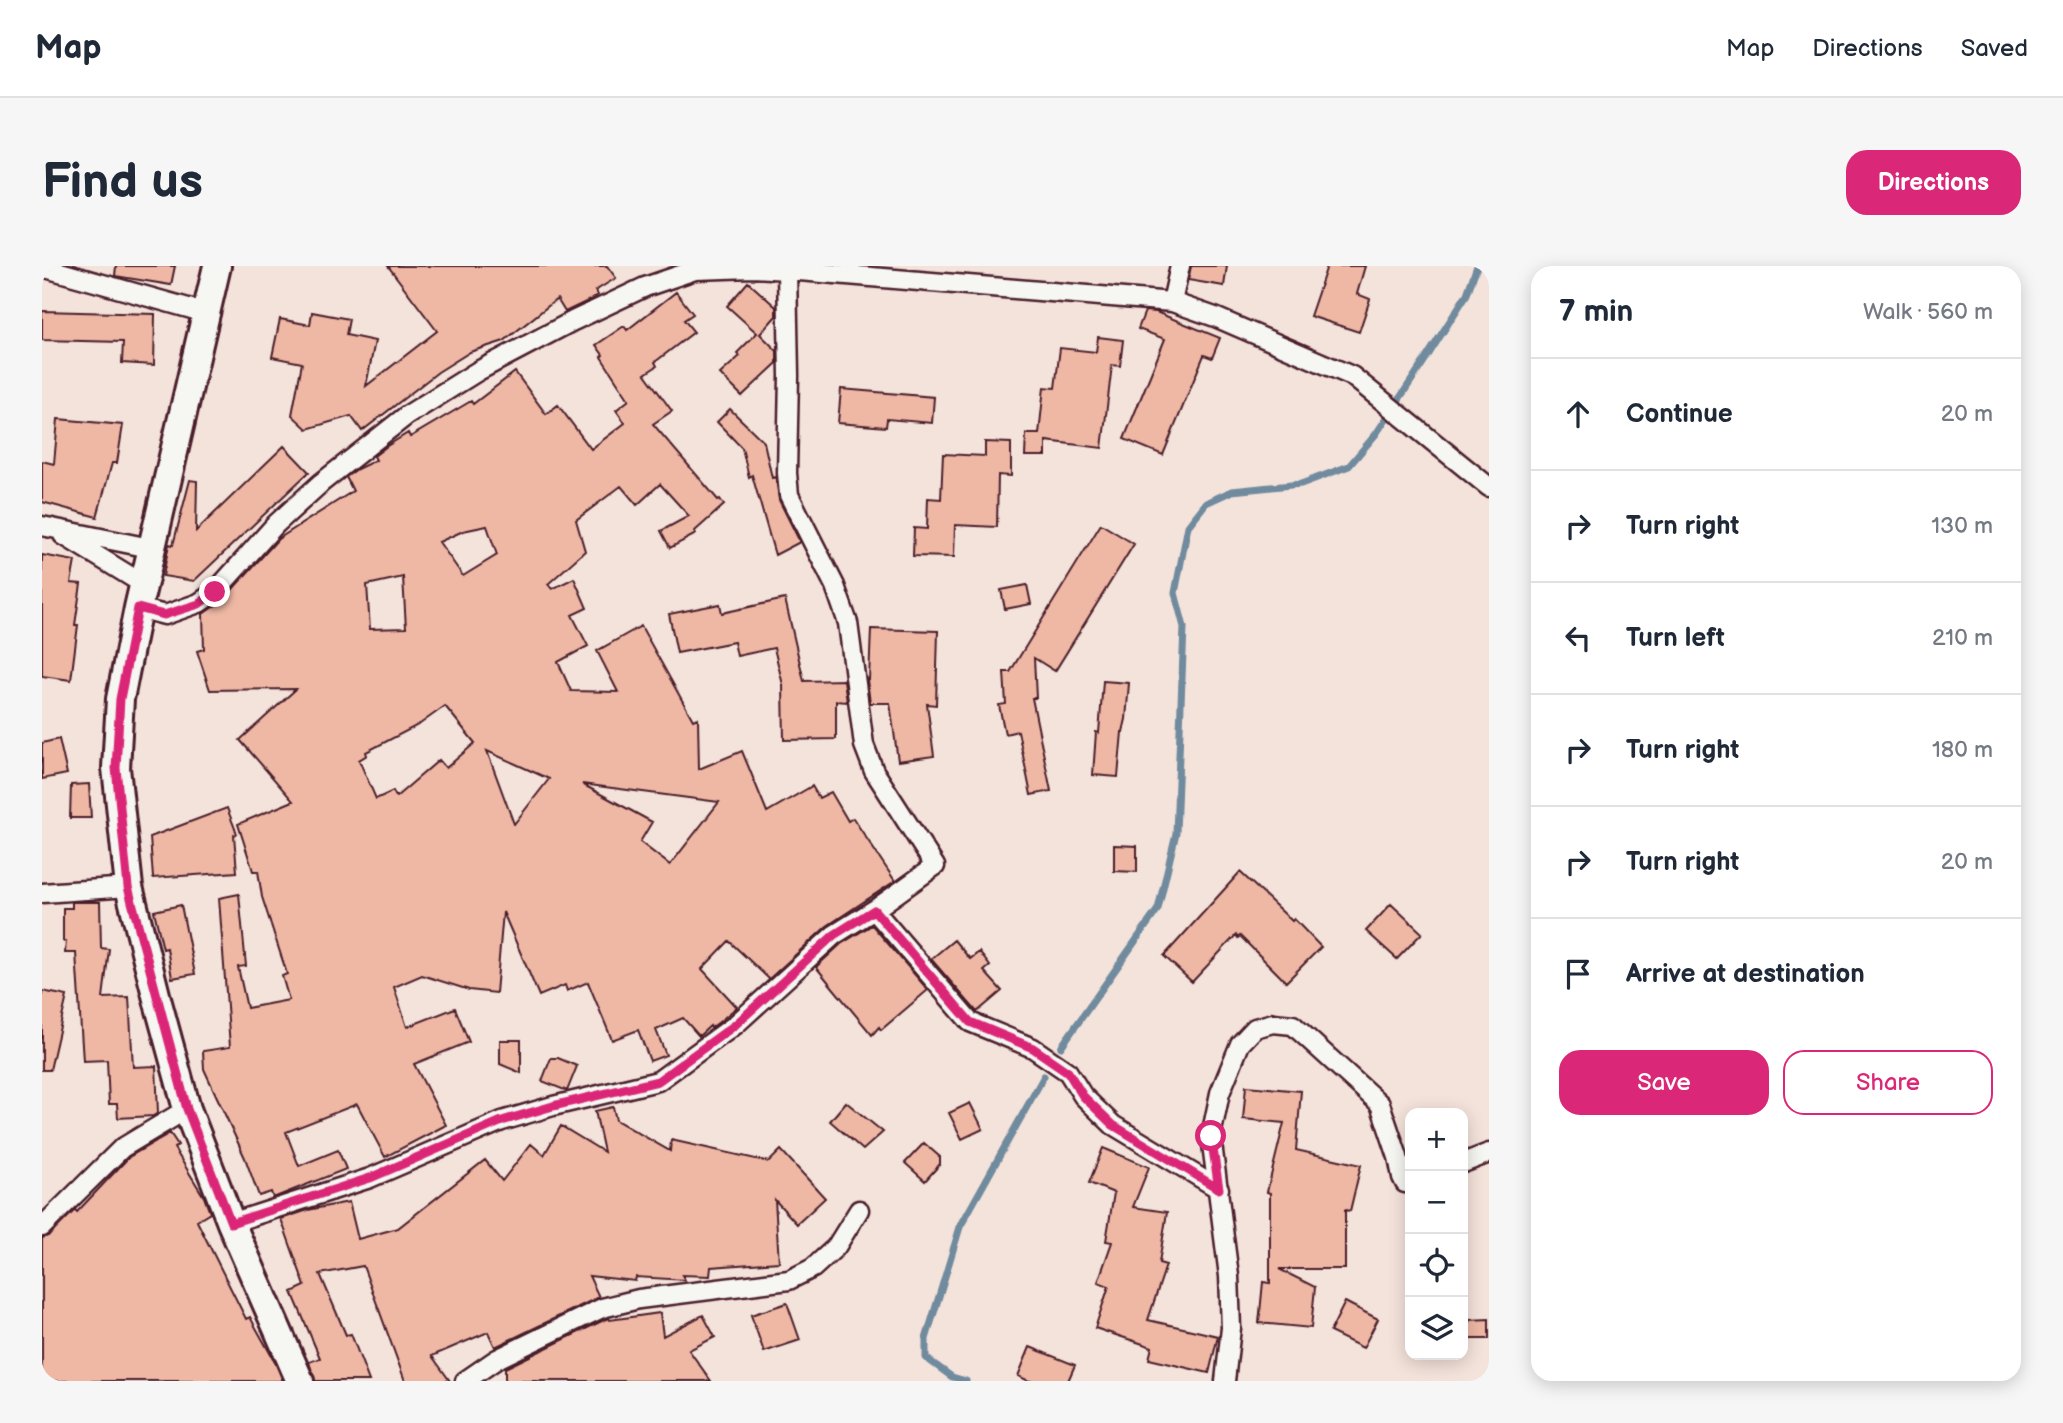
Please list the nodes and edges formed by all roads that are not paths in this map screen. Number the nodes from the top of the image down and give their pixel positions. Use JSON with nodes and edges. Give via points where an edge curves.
{"nodes":[{"id":1,"x":217,"y":266,"type":"edge"},
{"id":2,"x":1180,"y":266,"type":"edge"},
{"id":3,"x":42,"y":267,"type":"edge"},
{"id":4,"x":787,"y":270,"type":"junction"},
{"id":5,"x":1172,"y":302,"type":"junction"},
{"id":6,"x":206,"y":313,"type":"junction"},
{"id":7,"x":1489,"y":487,"type":"edge"},
{"id":8,"x":46,"y":527,"type":"edge"},
{"id":9,"x":150,"y":548,"type":"junction"},
{"id":10,"x":141,"y":596,"type":"junction"},
{"id":11,"x":128,"y":887,"type":"junction"},
{"id":12,"x":42,"y":893,"type":"edge"},
{"id":13,"x":874,"y":910,"type":"junction"},
{"id":14,"x":187,"y":1109,"type":"junction"},
{"id":15,"x":1489,"y":1153,"type":"edge"},
{"id":16,"x":1468,"y":1161,"type":"edge"},
{"id":17,"x":1405,"y":1183,"type":"edge"},
{"id":18,"x":1219,"y":1189,"type":"junction"},
{"id":19,"x":859,"y":1210,"type":"dead end"},
{"id":20,"x":231,"y":1223,"type":"junction"},
{"id":21,"x":42,"y":1227,"type":"edge"},
{"id":22,"x":300,"y":1381,"type":"edge"},
{"id":23,"x":465,"y":1381,"type":"edge"},
{"id":24,"x":1225,"y":1381,"type":"edge"}],
"edges":[{"from":1,"to":6,"type":"street"},
{"from":2,"to":5,"type":"street"},
{"from":3,"to":6,"type":"street"},
{"from":4,"to":5,"type":"street"},
{"from":4,"to":10,"type":"street","via":[[695,270],[645,287],[573,321],[478,371],[406,416],[321,483],[199,604],[164,615]]},
{"from":4,"to":13,"type":"street","via":[[789,495],[835,586],[848,623],[864,745],[874,771],[934,866]]},
{"from":5,"to":7,"type":"street","via":[[1352,376]]},
{"from":6,"to":9,"type":"street"},
{"from":8,"to":9,"type":"street"},
{"from":8,"to":10,"type":"street"},
{"from":9,"to":10,"type":"street"},
{"from":10,"to":11,"type":"street","via":[[120,699],[116,768]]},
{"from":11,"to":12,"type":"street"},
{"from":11,"to":14,"type":"street"},
{"from":13,"to":18,"type":"street","via":[[970,1022],[1033,1048],[1068,1072],[1083,1096],[1113,1125]]},
{"from":13,"to":20,"type":"street","via":[[834,935],[735,1025],[658,1081],[502,1121],[370,1178]]},
{"from":14,"to":20,"type":"street"},
{"from":14,"to":21,"type":"street","via":[[122,1148]]},
{"from":15,"to":16,"type":"street"},
{"from":17,"to":18,"type":"street","via":[[1380,1104],[1293,1025],[1273,1023],[1255,1028],[1240,1044],[1220,1093],[1211,1136]]},
{"from":18,"to":24,"type":"street","via":[[1229,1276]]},
{"from":19,"to":23,"type":"street","via":[[836,1247],[813,1268],[789,1280],[602,1308],[497,1359]]},
{"from":20,"to":22,"type":"street"}]}
